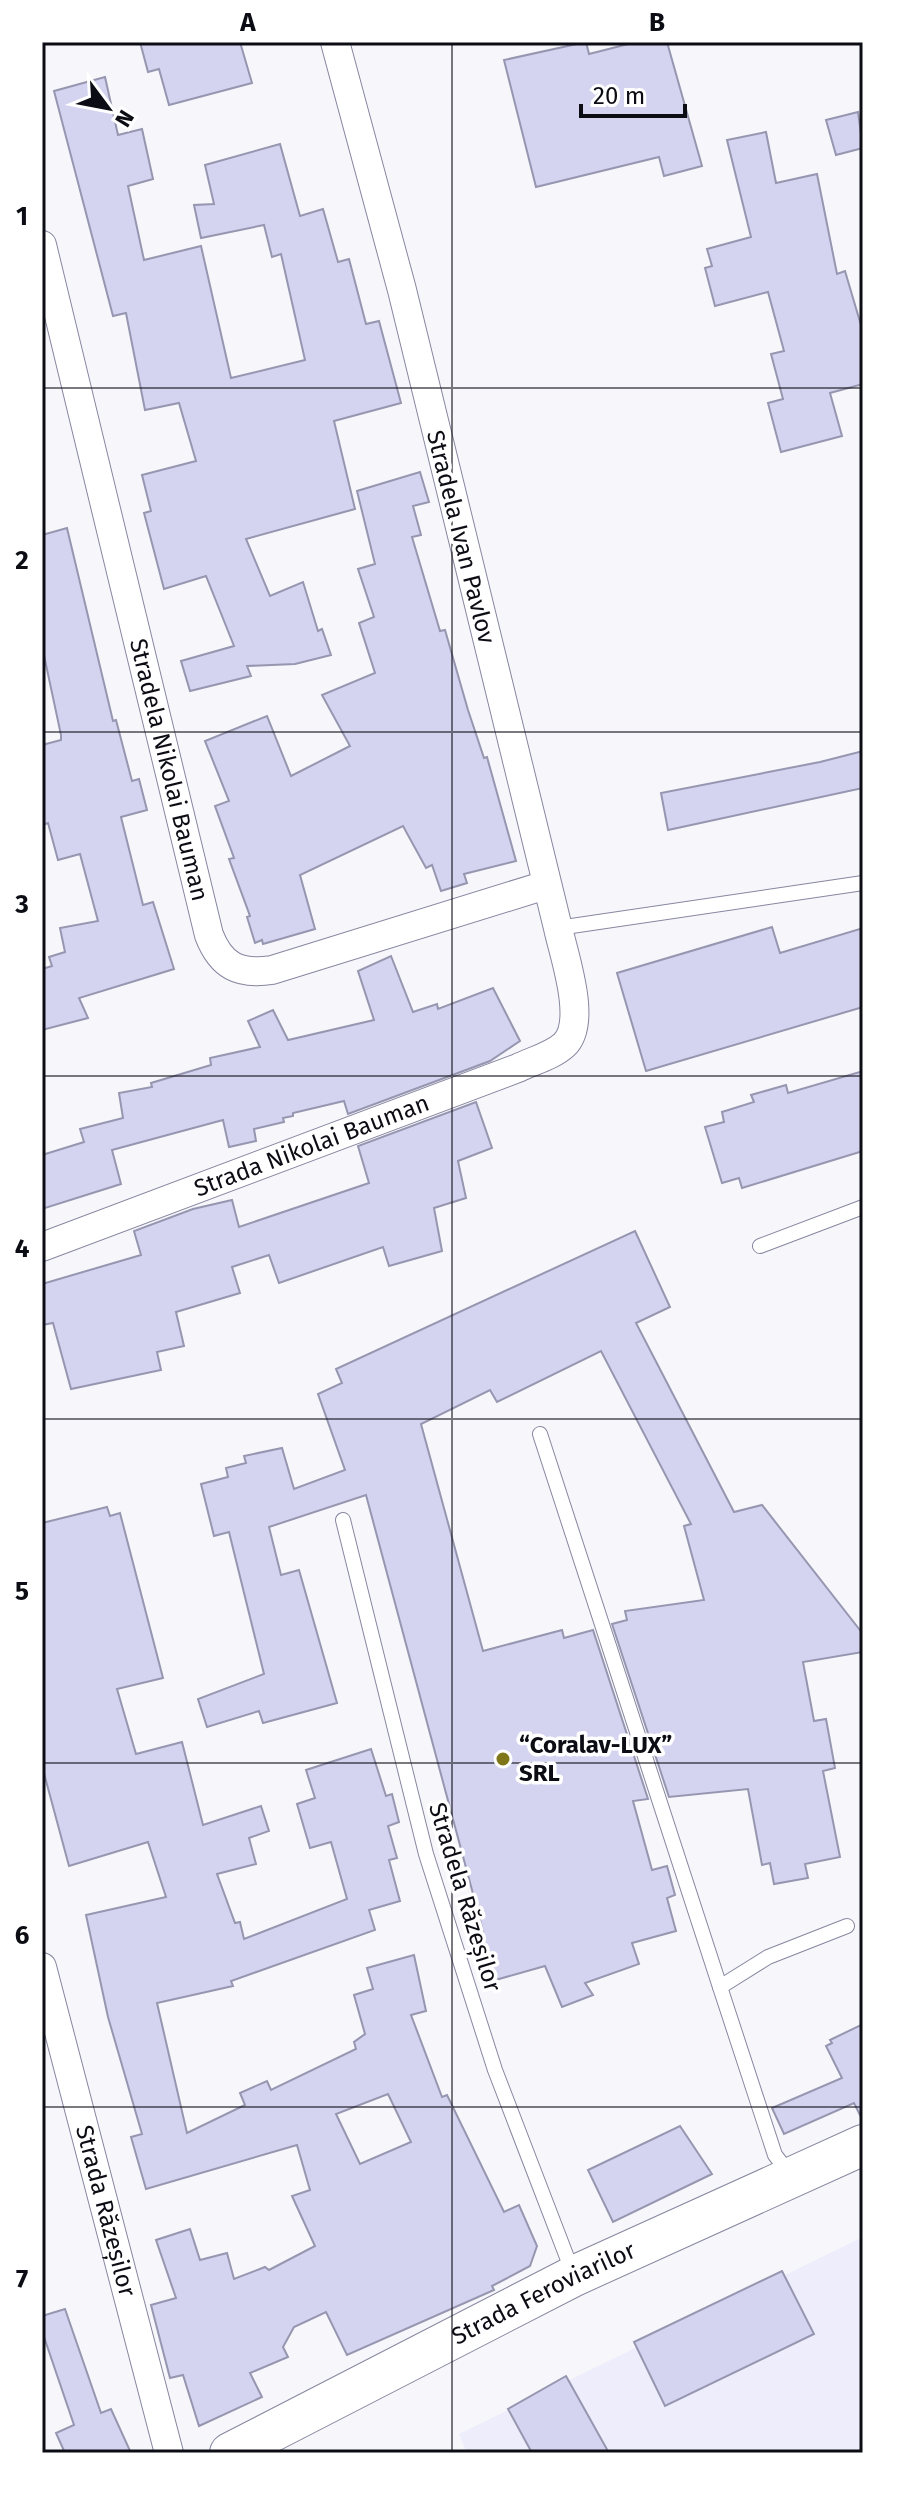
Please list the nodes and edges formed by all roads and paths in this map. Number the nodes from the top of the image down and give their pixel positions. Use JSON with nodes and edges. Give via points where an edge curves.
{"nodes":[{"id":1,"x":335,"y":42,"type":"edge"},
{"id":2,"x":42,"y":245,"type":"edge"},
{"id":3,"x":863,"y":883,"type":"edge"},
{"id":4,"x":546,"y":885,"type":"junction"},
{"id":5,"x":558,"y":928,"type":"junction"},
{"id":6,"x":572,"y":1034,"type":"joint"},
{"id":7,"x":863,"y":1207,"type":"edge"},
{"id":8,"x":760,"y":1246,"type":"dead end"},
{"id":9,"x":42,"y":1247,"type":"edge"},
{"id":10,"x":540,"y":1434,"type":"dead end"},
{"id":11,"x":343,"y":1520,"type":"dead end"},
{"id":12,"x":847,"y":1926,"type":"dead end"},
{"id":13,"x":42,"y":1967,"type":"edge"},
{"id":14,"x":720,"y":1987,"type":"junction"},
{"id":15,"x":863,"y":2145,"type":"edge"},
{"id":16,"x":792,"y":2177,"type":"junction"},
{"id":17,"x":574,"y":2276,"type":"junction"},
{"id":18,"x":169,"y":2453,"type":"edge"},
{"id":19,"x":230,"y":2453,"type":"edge"}],
"edges":[{"from":1,"to":4,"type":"street","name":"Stradela Ivan Pavlov","via":[[402,290]]},
{"from":2,"to":4,"type":"street","name":"Stradela Nikolai Bauman","via":[[216,954],[250,973],[272,970]]},
{"from":3,"to":5,"type":"lane"},
{"from":4,"to":5,"type":"street","name":"Stradela Ivan Pavlov"},
{"from":5,"to":6,"type":"street","name":"Stradela Ivan Pavlov","via":[[575,1006]]},
{"from":6,"to":9,"type":"street","name":"Strada Nikolai Bauman","via":[[558,1050],[518,1068]]},
{"from":7,"to":8,"type":"lane"},
{"from":10,"to":14,"type":"lane"},
{"from":11,"to":17,"type":"lane","name":"Stradela Răzeșilor","via":[[426,1854],[495,2070]]},
{"from":12,"to":14,"type":"lane","via":[[768,1957]]},
{"from":13,"to":18,"type":"street","name":"Strada Răzeșilor"},
{"from":14,"to":16,"type":"lane","via":[[775,2155]]},
{"from":15,"to":16,"type":"main road","name":"Strada Feroviarilor"},
{"from":16,"to":17,"type":"main road","name":"Strada Feroviarilor"},
{"from":17,"to":19,"type":"main road","name":"Strada Feroviarilor"}]}
